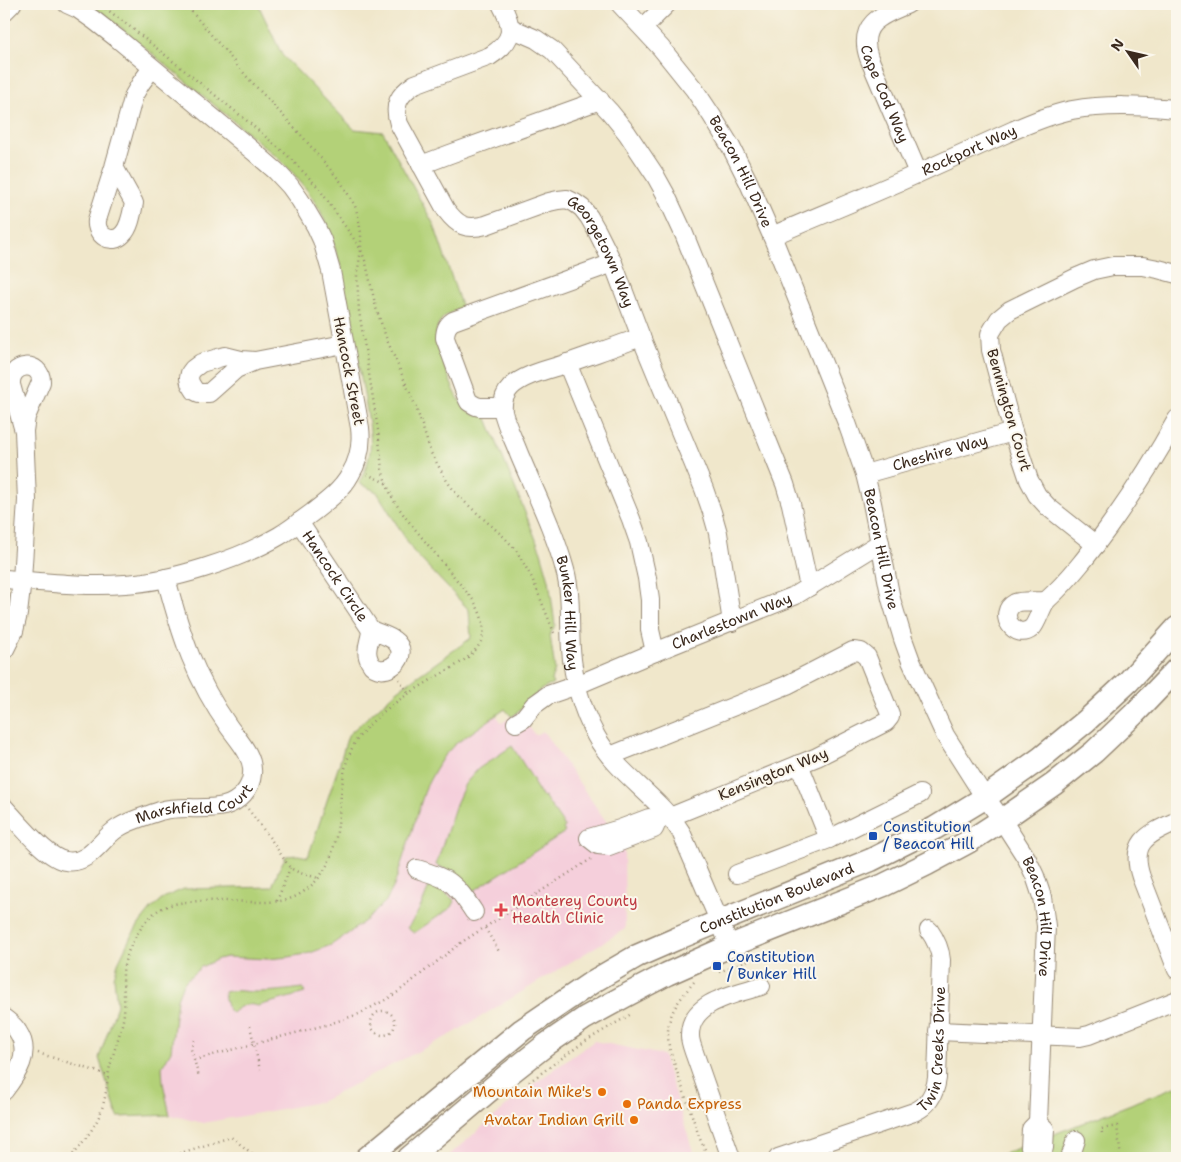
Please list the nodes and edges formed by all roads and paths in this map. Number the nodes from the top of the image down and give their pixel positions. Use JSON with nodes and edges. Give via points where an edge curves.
{"nodes":[{"id":1,"x":12,"y":4,"type":"edge"},
{"id":2,"x":68,"y":4,"type":"edge"},
{"id":3,"x":100,"y":4,"type":"edge"},
{"id":4,"x":185,"y":4,"type":"edge"},
{"id":5,"x":501,"y":4,"type":"edge"},
{"id":6,"x":620,"y":4,"type":"edge"},
{"id":7,"x":667,"y":4,"type":"edge"},
{"id":8,"x":908,"y":4,"type":"edge"},
{"id":9,"x":4,"y":12,"type":"edge"},
{"id":10,"x":511,"y":28,"type":"junction"},
{"id":11,"x":643,"y":28,"type":"junction"},
{"id":12,"x":152,"y":68,"type":"junction"},
{"id":13,"x":600,"y":100,"type":"junction"},
{"id":14,"x":1177,"y":109,"type":"edge"},
{"id":15,"x":421,"y":165,"type":"junction"},
{"id":16,"x":114,"y":167,"type":"dead end"},
{"id":17,"x":918,"y":173,"type":"junction"},
{"id":18,"x":772,"y":236,"type":"junction"},
{"id":19,"x":361,"y":250,"type":"junction"},
{"id":20,"x":613,"y":263,"type":"junction"},
{"id":21,"x":1177,"y":274,"type":"edge"},
{"id":22,"x":641,"y":337,"type":"junction"},
{"id":23,"x":344,"y":344,"type":"junction"},
{"id":24,"x":255,"y":361,"type":"dead end"},
{"id":25,"x":567,"y":363,"type":"junction"},
{"id":26,"x":502,"y":407,"type":"junction"},
{"id":27,"x":1177,"y":419,"type":"edge"},
{"id":28,"x":24,"y":431,"type":"dead end"},
{"id":29,"x":1013,"y":432,"type":"junction"},
{"id":30,"x":369,"y":474,"type":"dead end"},
{"id":31,"x":865,"y":474,"type":"junction"},
{"id":32,"x":386,"y":484,"type":"junction"},
{"id":33,"x":299,"y":522,"type":"junction"},
{"id":34,"x":880,"y":543,"type":"junction"},
{"id":35,"x":1096,"y":545,"type":"junction"},
{"id":36,"x":166,"y":578,"type":"junction"},
{"id":37,"x":4,"y":579,"type":"edge"},
{"id":38,"x":22,"y":580,"type":"junction"},
{"id":39,"x":808,"y":587,"type":"junction"},
{"id":40,"x":1046,"y":601,"type":"dead end"},
{"id":41,"x":732,"y":622,"type":"junction"},
{"id":42,"x":1177,"y":628,"type":"edge"},
{"id":43,"x":371,"y":630,"type":"dead end"},
{"id":44,"x":557,"y":638,"type":"dead end"},
{"id":45,"x":4,"y":651,"type":"edge"},
{"id":46,"x":655,"y":652,"type":"junction"},
{"id":47,"x":1177,"y":669,"type":"edge"},
{"id":48,"x":576,"y":685,"type":"junction"},
{"id":49,"x":516,"y":723,"type":"dead end"},
{"id":50,"x":610,"y":756,"type":"junction"},
{"id":51,"x":799,"y":764,"type":"junction"},
{"id":52,"x":920,"y":794,"type":"dead end"},
{"id":53,"x":986,"y":797,"type":"junction"},
{"id":54,"x":238,"y":799,"type":"junction"},
{"id":55,"x":4,"y":807,"type":"edge"},
{"id":56,"x":664,"y":818,"type":"junction"},
{"id":57,"x":1002,"y":820,"type":"junction"},
{"id":58,"x":1177,"y":821,"type":"edge"},
{"id":59,"x":829,"y":839,"type":"junction"},
{"id":60,"x":595,"y":857,"type":"dead end"},
{"id":61,"x":290,"y":868,"type":"junction"},
{"id":62,"x":417,"y":869,"type":"dead end"},
{"id":63,"x":737,"y":874,"type":"dead end"},
{"id":64,"x":319,"y":878,"type":"junction"},
{"id":65,"x":277,"y":902,"type":"junction"},
{"id":66,"x":474,"y":912,"type":"dead end"},
{"id":67,"x":719,"y":921,"type":"junction"},
{"id":68,"x":484,"y":928,"type":"junction"},
{"id":69,"x":929,"y":930,"type":"dead end"},
{"id":70,"x":730,"y":946,"type":"junction"},
{"id":71,"x":500,"y":953,"type":"dead end"},
{"id":72,"x":753,"y":958,"type":"dead end"},
{"id":73,"x":1177,"y":970,"type":"edge"},
{"id":74,"x":712,"y":975,"type":"dead end"},
{"id":75,"x":694,"y":982,"type":"dead end"},
{"id":76,"x":686,"y":986,"type":"dead end"},
{"id":77,"x":761,"y":986,"type":"dead end"},
{"id":78,"x":1177,"y":1000,"type":"edge"},
{"id":79,"x":374,"y":1006,"type":"junction"},
{"id":80,"x":639,"y":1010,"type":"dead end"},
{"id":81,"x":378,"y":1012,"type":"junction"},
{"id":82,"x":4,"y":1018,"type":"edge"},
{"id":83,"x":250,"y":1026,"type":"dead end"},
{"id":84,"x":938,"y":1031,"type":"junction"},
{"id":85,"x":1042,"y":1035,"type":"junction"},
{"id":86,"x":194,"y":1040,"type":"dead end"},
{"id":87,"x":254,"y":1044,"type":"junction"},
{"id":88,"x":38,"y":1053,"type":"dead end"},
{"id":89,"x":194,"y":1060,"type":"junction"},
{"id":90,"x":260,"y":1070,"type":"dead end"},
{"id":91,"x":108,"y":1075,"type":"junction"},
{"id":92,"x":199,"y":1077,"type":"dead end"},
{"id":93,"x":530,"y":1082,"type":"dead end"},
{"id":94,"x":4,"y":1091,"type":"edge"},
{"id":95,"x":1102,"y":1133,"type":"dead end"},
{"id":96,"x":1076,"y":1140,"type":"dead end"},
{"id":97,"x":1038,"y":1157,"type":"edge"},
{"id":98,"x":70,"y":1158,"type":"edge"},
{"id":99,"x":165,"y":1158,"type":"edge"},
{"id":100,"x":252,"y":1158,"type":"edge"},
{"id":101,"x":367,"y":1158,"type":"edge"},
{"id":102,"x":409,"y":1158,"type":"edge"},
{"id":103,"x":731,"y":1158,"type":"edge"},
{"id":104,"x":778,"y":1158,"type":"edge"},
{"id":105,"x":1070,"y":1158,"type":"edge"},
{"id":106,"x":1121,"y":1158,"type":"edge"}],
"edges":[{"from":1,"to":9,"type":"street"},
{"from":2,"to":12,"type":"street","name":"Hancock Street","via":[[95,21]]},
{"from":3,"to":19,"type":"path","via":[[288,156],[318,188]]},
{"from":4,"to":19,"type":"path","via":[[341,182],[358,216]]},
{"from":5,"to":10,"type":"street"},
{"from":6,"to":11,"type":"street","name":"Beacon Hill Drive"},
{"from":7,"to":11,"type":"street"},
{"from":8,"to":17,"type":"street","name":"Cape Cod Way","via":[[877,19],[868,30],[865,44]]},
{"from":10,"to":13,"type":"street","via":[[552,50]]},
{"from":10,"to":15,"type":"street","name":"Georgetown Way","via":[[498,51],[415,84],[401,95],[396,117]]},
{"from":11,"to":18,"type":"street","name":"Beacon Hill Drive","via":[[677,66],[712,116],[731,147]]},
{"from":12,"to":16,"type":"street","via":[[134,95]]},
{"from":12,"to":23,"type":"street","name":"Hancock Street","via":[[276,171],[300,200],[316,227],[326,254]]},
{"from":13,"to":15,"type":"street"},
{"from":13,"to":39,"type":"street","via":[[643,155],[684,234],[785,484]]},
{"from":14,"to":17,"type":"street","name":"Rockport Way","via":[[1119,106],[1070,111],[1025,125]]},
{"from":15,"to":20,"type":"street","name":"Georgetown Way","via":[[451,217],[469,228],[558,200],[574,202],[589,217]]},
{"from":17,"to":18,"type":"street","name":"Rockport Way"},
{"from":18,"to":31,"type":"street","name":"Beacon Hill Drive"},
{"from":19,"to":32,"type":"path","via":[[359,311]]},
{"from":19,"to":44,"type":"path","via":[[376,308],[413,399],[430,453],[458,496],[516,550],[532,578]]},
{"from":20,"to":22,"type":"street","name":"Georgetown Way"},
{"from":20,"to":26,"type":"street","via":[[453,321],[447,327],[445,338],[466,398],[476,406]]},
{"from":21,"to":29,"type":"street","name":"Bennington Court","via":[[1143,266],[1094,270],[1018,305],[998,319],[990,344]]},
{"from":22,"to":25,"type":"street"},
{"from":22,"to":41,"type":"street","name":"Georgetown Way","via":[[712,512]]},
{"from":23,"to":24,"type":"street"},
{"from":23,"to":33,"type":"street","name":"Hancock Street","via":[[360,428],[359,452],[350,476],[321,506]]},
{"from":25,"to":26,"type":"street","via":[[517,382],[508,391]]},
{"from":25,"to":46,"type":"street","via":[[639,542],[647,578],[650,630]]},
{"from":26,"to":48,"type":"street","name":"Bunker Hill Way","via":[[565,571]]},
{"from":27,"to":35,"type":"street"},
{"from":28,"to":38,"type":"street","via":[[27,500]]},
{"from":29,"to":31,"type":"street","name":"Cheshire Way"},
{"from":29,"to":35,"type":"street","name":"Bennington Court","via":[[1029,480],[1038,495]]},
{"from":30,"to":32,"type":"path"},
{"from":31,"to":34,"type":"street","name":"Beacon Hill Drive"},
{"from":32,"to":64,"type":"path","via":[[406,518],[474,601],[482,618],[484,634],[479,645],[465,659],[396,702],[360,735],[347,764],[335,845]]},
{"from":33,"to":36,"type":"street","name":"Hancock Street","via":[[253,549],[216,564]]},
{"from":33,"to":43,"type":"street","name":"Hancock Circle"},
{"from":34,"to":39,"type":"street","name":"Charlestown Way"},
{"from":34,"to":53,"type":"street","name":"Beacon Hill Drive","via":[[891,599],[911,660],[945,735]]},
{"from":35,"to":40,"type":"street"},
{"from":36,"to":38,"type":"street","name":"Hancock Street","via":[[106,585]]},
{"from":36,"to":54,"type":"street","name":"Marshfield Court","via":[[194,667],[250,758],[252,779]]},
{"from":37,"to":38,"type":"street","name":"Hancock Street"},
{"from":38,"to":45,"type":"street","via":[[16,623]]},
{"from":39,"to":41,"type":"street","name":"Charlestown Way"},
{"from":41,"to":46,"type":"street","name":"Charlestown Way"},
{"from":42,"to":53,"type":"main road","name":"Constitution Boulevard","via":[[1128,682],[1086,721]]},
{"from":46,"to":48,"type":"street","name":"Charlestown Way"},
{"from":47,"to":57,"type":"main road","name":"Constitution Boulevard","via":[[1094,752]]},
{"from":48,"to":49,"type":"street","name":"Charlestown Way","via":[[543,698]]},
{"from":48,"to":50,"type":"street","name":"Bunker Hill Way","via":[[591,726]]},
{"from":50,"to":51,"type":"street","name":"Kensington Way","via":[[786,685],[853,651],[861,652],[870,661],[890,717],[886,722]]},
{"from":50,"to":56,"type":"street","name":"Bunker Hill Way"},
{"from":51,"to":56,"type":"street","name":"Kensington Way"},
{"from":51,"to":59,"type":"street"},
{"from":52,"to":59,"type":"street"},
{"from":53,"to":57,"type":"street","name":"Beacon Hill Drive"},
{"from":53,"to":67,"type":"main road","name":"Constitution Boulevard","via":[[935,828],[871,860]]},
{"from":54,"to":55,"type":"street","name":"Marshfield Court","via":[[223,806],[169,809],[136,820],[110,834],[83,860],[72,862],[51,855]]},
{"from":54,"to":61,"type":"path"},
{"from":56,"to":67,"type":"street","name":"Bunker Hill Way","via":[[677,825],[685,839]]},
{"from":57,"to":70,"type":"main road","name":"Constitution Boulevard","via":[[968,842],[884,885]]},
{"from":57,"to":85,"type":"street","name":"Beacon Hill Drive","via":[[1027,859],[1045,914]]},
{"from":58,"to":73,"type":"street","via":[[1148,836],[1139,848],[1137,861]]},
{"from":59,"to":63,"type":"street"},
{"from":60,"to":68,"type":"path"},
{"from":61,"to":64,"type":"path"},
{"from":61,"to":65,"type":"path"},
{"from":62,"to":66,"type":"street","via":[[451,883]]},
{"from":64,"to":65,"type":"path","via":[[299,895]]},
{"from":65,"to":91,"type":"path","via":[[180,902],[167,905],[151,916],[132,944],[124,963],[124,1010]]},
{"from":67,"to":70,"type":"street","name":"Bunker Hill Way"},
{"from":67,"to":101,"type":"main road","name":"Constitution Boulevard","via":[[637,956],[565,1000],[522,1030]]},
{"from":68,"to":71,"type":"path"},
{"from":68,"to":79,"type":"path"},
{"from":69,"to":84,"type":"street","name":"Twin Creeks Drive","via":[[938,943],[941,960]]},
{"from":70,"to":102,"type":"main road","name":"Constitution Boulevard","via":[[667,974],[585,1018],[510,1073]]},
{"from":72,"to":74,"type":"path"},
{"from":75,"to":76,"type":"path"},
{"from":77,"to":103,"type":"street","via":[[711,1002],[698,1013],[691,1028],[692,1044]]},
{"from":78,"to":85,"type":"street","via":[[1089,1035]]},
{"from":79,"to":81,"type":"path"},
{"from":79,"to":87,"type":"path","via":[[339,1022]]},
{"from":80,"to":93,"type":"path","via":[[584,1042]]},
{"from":81,"to":81,"type":"path","via":[[371,1021],[375,1032],[382,1035],[393,1031],[396,1023],[393,1015],[386,1011]]},
{"from":82,"to":94,"type":"street","via":[[17,1030],[24,1050],[18,1070]]},
{"from":83,"to":87,"type":"path"},
{"from":84,"to":85,"type":"street"},
{"from":84,"to":104,"type":"street","name":"Twin Creeks Drive","via":[[936,1085],[922,1108]]},
{"from":85,"to":97,"type":"street","name":"Beacon Hill Drive","via":[[1038,1122],[1031,1129],[1030,1140],[1030,1148]]},
{"from":86,"to":89,"type":"path","via":[[191,1049]]},
{"from":87,"to":89,"type":"path"},
{"from":87,"to":90,"type":"path"},
{"from":88,"to":91,"type":"path"},
{"from":89,"to":92,"type":"path"},
{"from":91,"to":98,"type":"path","via":[[100,1114]]},
{"from":95,"to":106,"type":"path","via":[[1101,1129],[1117,1126]]},
{"from":96,"to":105,"type":"street"},
{"from":99,"to":100,"type":"path","via":[[231,1138],[254,1155]]}]}
